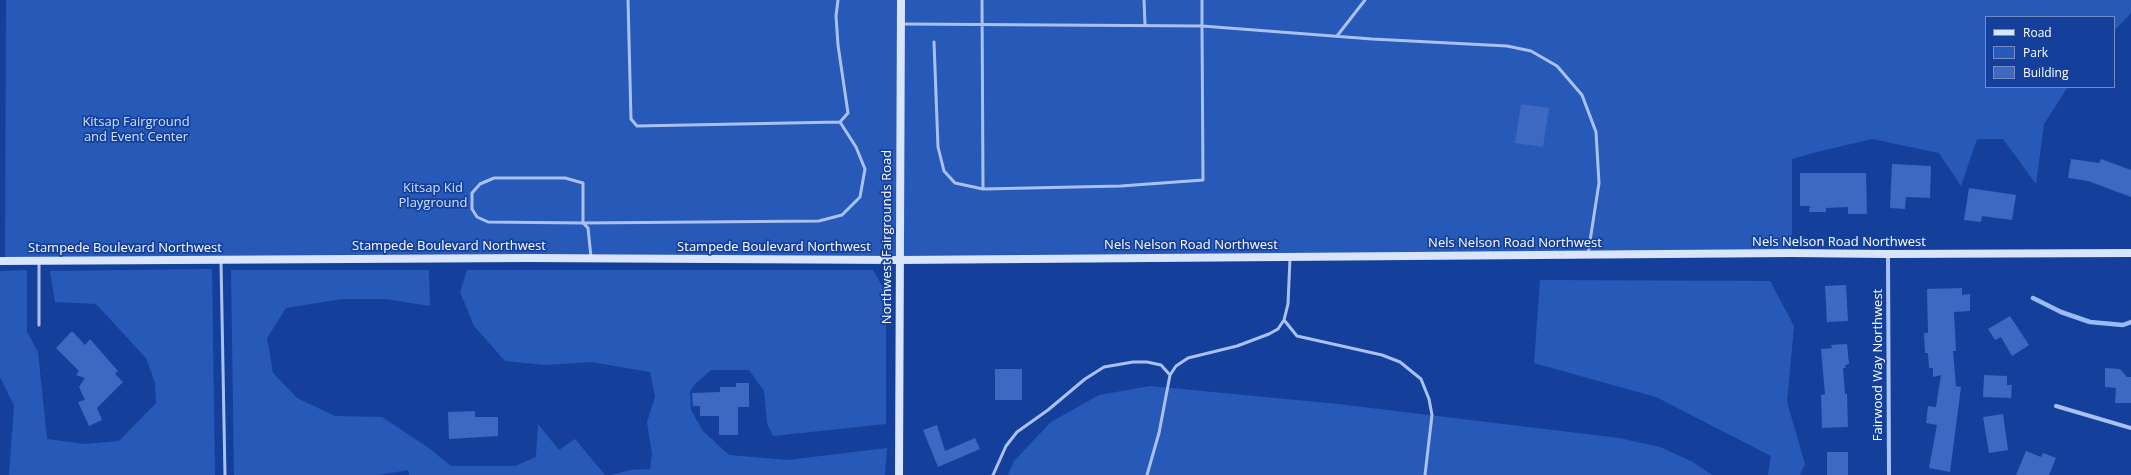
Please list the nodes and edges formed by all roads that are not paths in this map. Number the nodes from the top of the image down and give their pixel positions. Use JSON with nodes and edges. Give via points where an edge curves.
{"nodes":[{"id":1,"x":628,"y":0,"type":"edge"},
{"id":2,"x":838,"y":0,"type":"edge"},
{"id":3,"x":901,"y":0,"type":"edge"},
{"id":4,"x":982,"y":0,"type":"edge"},
{"id":5,"x":1144,"y":0,"type":"edge"},
{"id":6,"x":1202,"y":0,"type":"edge"},
{"id":7,"x":1366,"y":0,"type":"edge"},
{"id":8,"x":900,"y":24,"type":"junction"},
{"id":9,"x":982,"y":24,"type":"junction"},
{"id":10,"x":1144,"y":24,"type":"junction"},
{"id":11,"x":1202,"y":26,"type":"junction"},
{"id":12,"x":1337,"y":36,"type":"junction"},
{"id":13,"x":934,"y":42,"type":"dead end"},
{"id":14,"x":840,"y":122,"type":"junction"},
{"id":15,"x":982,"y":189,"type":"junction"},
{"id":16,"x":583,"y":223,"type":"junction"},
{"id":17,"x":2131,"y":253,"type":"edge"},
{"id":18,"x":1588,"y":254,"type":"junction"},
{"id":19,"x":1888,"y":254,"type":"junction"},
{"id":20,"x":1290,"y":257,"type":"junction"},
{"id":21,"x":591,"y":258,"type":"junction"},
{"id":22,"x":221,"y":259,"type":"junction"},
{"id":23,"x":899,"y":260,"type":"junction"},
{"id":24,"x":0,"y":261,"type":"edge"},
{"id":25,"x":40,"y":261,"type":"junction"},
{"id":26,"x":1284,"y":320,"type":"junction"},
{"id":27,"x":39,"y":325,"type":"dead end"},
{"id":28,"x":1170,"y":375,"type":"junction"},
{"id":29,"x":2056,"y":406,"type":"dead end"},
{"id":30,"x":2131,"y":428,"type":"edge"},
{"id":31,"x":225,"y":475,"type":"edge"},
{"id":32,"x":899,"y":475,"type":"edge"},
{"id":33,"x":993,"y":475,"type":"edge"},
{"id":34,"x":1147,"y":475,"type":"edge"},
{"id":35,"x":1425,"y":475,"type":"edge"},
{"id":36,"x":1889,"y":475,"type":"edge"}],
"edges":[{"from":1,"to":14,"type":"lane","via":[[630,119],[637,126]]},
{"from":2,"to":14,"type":"lane","via":[[838,45],[848,113]]},
{"from":3,"to":8,"type":"street","name":"Northwest Fairgrounds Road"},
{"from":4,"to":9,"type":"lane"},
{"from":5,"to":10,"type":"lane"},
{"from":6,"to":11,"type":"lane"},
{"from":7,"to":12,"type":"lane"},
{"from":8,"to":9,"type":"lane"},
{"from":8,"to":23,"type":"street","name":"Northwest Fairgrounds Road"},
{"from":9,"to":10,"type":"lane"},
{"from":9,"to":15,"type":"lane"},
{"from":10,"to":11,"type":"lane"},
{"from":11,"to":12,"type":"lane"},
{"from":11,"to":15,"type":"lane","via":[[1203,180],[1121,186]]},
{"from":12,"to":18,"type":"lane","via":[[1507,46],[1531,51],[1557,66],[1582,95],[1596,132],[1599,183]]},
{"from":13,"to":15,"type":"lane","via":[[938,147],[944,171],[955,183]]},
{"from":14,"to":16,"type":"lane","via":[[856,147],[865,169],[860,198],[842,215],[819,221]]},
{"from":16,"to":16,"type":"lane","via":[[488,222],[477,217],[472,209],[472,193],[480,184],[494,178],[565,178],[583,183]]},
{"from":16,"to":21,"type":"lane","via":[[588,228]]},
{"from":17,"to":19,"type":"street","name":"Nels Nelson Road Northwest"},
{"from":18,"to":19,"type":"street","name":"Nels Nelson Road Northwest"},
{"from":18,"to":20,"type":"street","name":"Nels Nelson Road Northwest"},
{"from":19,"to":36,"type":"street","name":"Fairwood Way Northwest"},
{"from":20,"to":23,"type":"street","name":"Nels Nelson Road Northwest"},
{"from":20,"to":26,"type":"lane","via":[[1288,304]]},
{"from":21,"to":22,"type":"street","name":"Stampede Boulevard Northwest"},
{"from":21,"to":23,"type":"street","name":"Stampede Boulevard Northwest"},
{"from":22,"to":25,"type":"street","name":"Stampede Boulevard Northwest"},
{"from":22,"to":31,"type":"lane"},
{"from":23,"to":32,"type":"street","name":"Northwest Fairgrounds Road"},
{"from":24,"to":25,"type":"street","name":"Stampede Boulevard Northwest"},
{"from":25,"to":27,"type":"lane"},
{"from":26,"to":28,"type":"lane","via":[[1278,329],[1269,334],[1237,346],[1188,358],[1176,366]]},
{"from":26,"to":35,"type":"lane","via":[[1297,336],[1382,355],[1400,362],[1421,379],[1432,415]]},
{"from":28,"to":33,"type":"lane","via":[[1161,365],[1147,362],[1104,367],[1017,432],[1006,446]]},
{"from":28,"to":34,"type":"lane","via":[[1159,433]]},
{"from":29,"to":30,"type":"street"}]}
